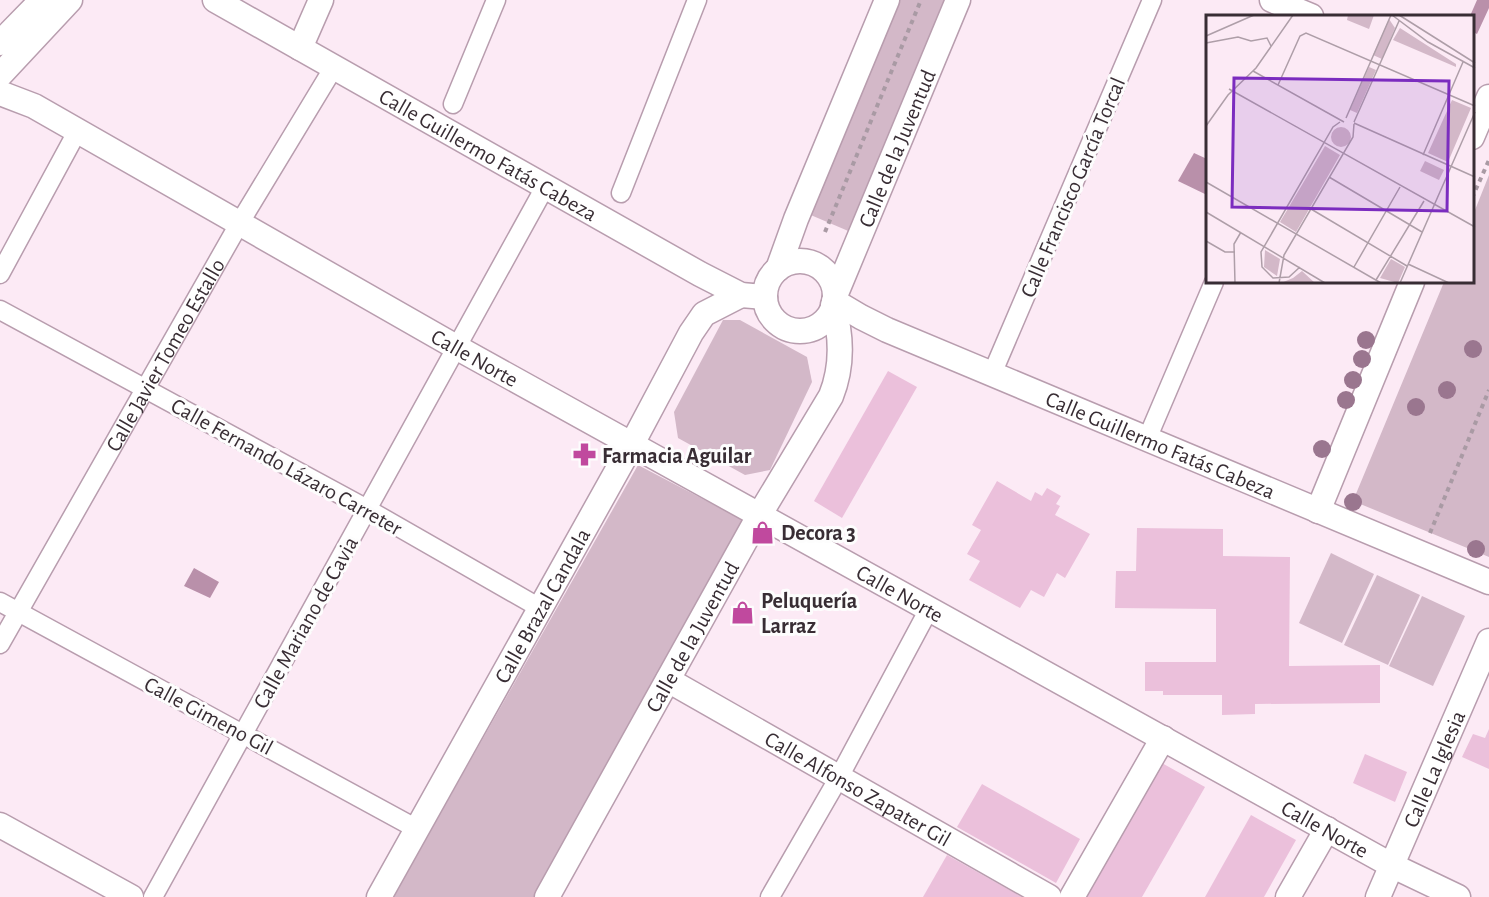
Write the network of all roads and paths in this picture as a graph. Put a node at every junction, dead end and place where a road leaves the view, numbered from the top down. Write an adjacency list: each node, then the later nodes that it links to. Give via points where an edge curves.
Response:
1 (42, 0): 14 (street)
2 (70, 0): 14 (street)
3 (214, 0): 13 (street, Calle Guillermo Fatás Cabeza)
4 (321, 0): 13 (street)
5 (496, 0): 19 (street)
6 (697, 0): 25 (street)
7 (887, 0): 27 (street)
8 (921, 0): 29 (path)
9 (957, 0): 30 (street, Calle de la Juventud)
10 (1152, 0): 42 (street, Calle Francisco García Torcal)
11 (1272, 0): 12 (street)
12 (1309, 15)
13 (300, 48): 15 (street, Calle Guillermo Fatás Cabeza)
14 (4, 60): 20 (street, Calle Norte)
15 (334, 67): 24 (street, Calle Guillermo Fatás Cabeza); 28 (street, Calle Javier Tomeo Estallo)
16 (1474, 87): 18 (street)
17 (0, 93): 20 (street, Calle Norte)
18 (1489, 95): 22 (street)
19 (453, 104)
20 (34, 106): 21 (street, Calle Norte)
21 (78, 130): 28 (street, Calle Norte); 32 (street)
22 (1474, 134)
23 (1489, 160): 26 (path)
24 (545, 187): 33 (street, Calle Guillermo Fatás Cabeza); 41 (street, Calle Mariano de Cavia)
25 (621, 193)
26 (1474, 196)
27 (796, 219): 29 (path); 31 (street)
28 (239, 224): 41 (street, Calle Norte); 43 (street, Calle Javier Tomeo Estallo)
29 (825, 232): 30 (path)
30 (855, 244): 38 (street, Calle de la Juventud)
31 (778, 269): 37 (street, via 768,281); 38 (street, via 796,261 815,264 829,277)
32 (0, 274)
33 (700, 274): 36 (street, Calle Guillermo Fatás Cabeza); 40 (street)
34 (1213, 284): 45 (street)
35 (1411, 284): 48 (street)
36 (741, 295): 37 (street, Calle Guillermo Fatás Cabeza); 40 (street, Calle Brazal Candala)
37 (765, 297): 38 (street, via 775,321 791,330 817,326)
38 (834, 301): 42 (street, Calle Guillermo Fatás Cabeza, via 887,330); 49 (street, Calle de la Juventud, via 840,336 837,381)
39 (0, 310): 43 (street, Calle Fernando Lázaro Carreter)
40 (704, 314): 46 (street, Calle Brazal Candala)
41 (456, 347): 46 (street, Calle Norte); 47 (street, Calle Mariano de Cavia)
42 (992, 374): 45 (street, Calle Guillermo Fatás Cabeza)
43 (145, 389): 47 (street, Calle Fernando Lázaro Carreter); 55 (street, Calle Javier Tomeo Estallo)
44 (1489, 390): 50 (path)
45 (1147, 439): 48 (street, Calle Guillermo Fatás Cabeza)
46 (632, 444): 49 (street, Calle Norte); 53 (street, Calle Brazal Candala)
47 (367, 509): 53 (street, Calle Fernando Lázaro Carreter); 59 (street, Calle Mariano de Cavia)
48 (1318, 511): 51 (street, Calle Guillermo Fatás Cabeza)
49 (760, 514): 54 (street, Calle Norte); 58 (street, Calle de la Juventud)
50 (1428, 538)
51 (1489, 582)
52 (0, 602): 55 (street, Calle Gimeno Gil)
53 (540, 608): 63 (street, Calle Brazal Candala)
54 (929, 609): 60 (street, Calle Norte); 61 (street)
55 (18, 613): 57 (street, Calle Javier Tomeo Estallo); 59 (street, Calle Gimeno Gil)
56 (1489, 641): 65 (street, Calle La Iglesia)
57 (0, 644)
58 (668, 680): 61 (street, Calle Alfonso Zapater Gil); 69 (street, Calle de la Juventud)
59 (243, 734): 63 (street, Calle Gimeno Gil); 67 (street, Calle Mariano de Cavia)
60 (1162, 738): 64 (street, Calle Norte); 72 (street)
61 (838, 779): 70 (street); 71 (street, Calle Alfonso Zapater Gil)
62 (0, 825): 66 (street)
63 (417, 829): 68 (street, Calle Brazal Candala)
64 (1327, 829): 65 (street, Calle Norte); 73 (street)
65 (1391, 865): 74 (street, Calle La Iglesia); 75 (street, Calle Norte)
66 (131, 897)
67 (153, 897)
68 (379, 897)
69 (547, 897)
70 (770, 897)
71 (1049, 897)
72 (1072, 897)
73 (1288, 897)
74 (1378, 897)
75 (1458, 897)

